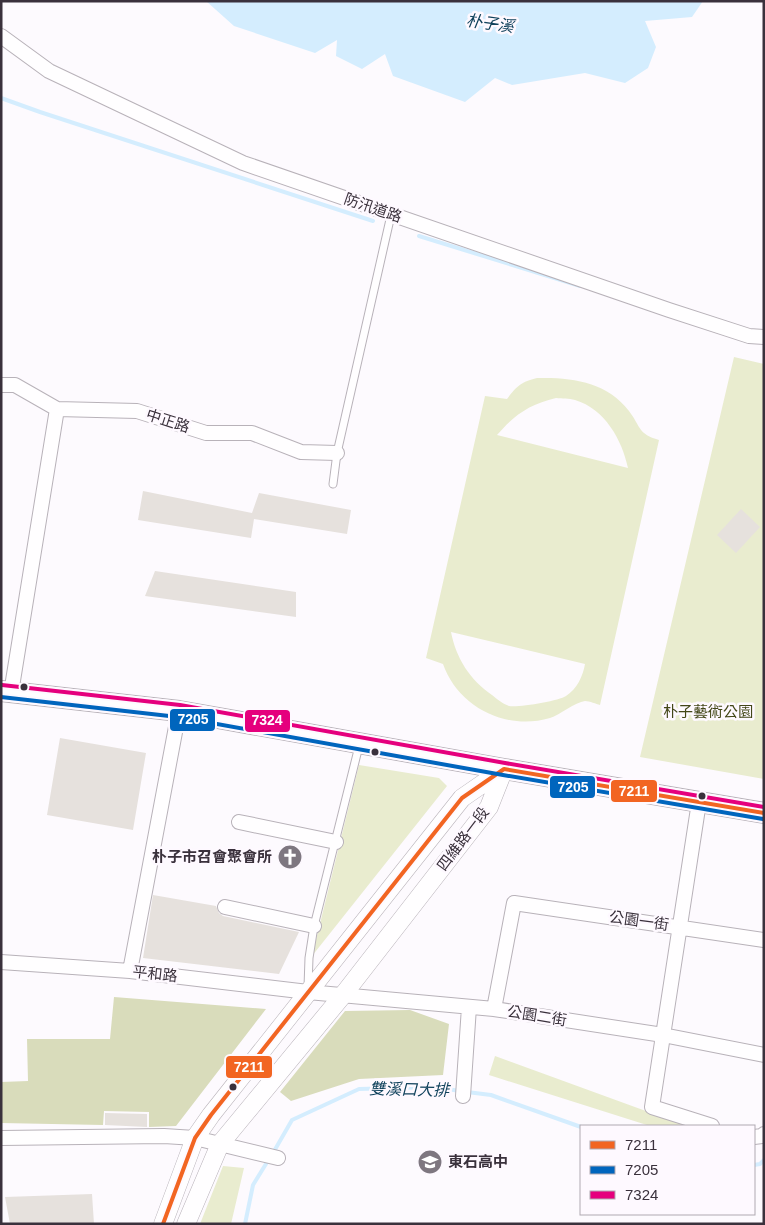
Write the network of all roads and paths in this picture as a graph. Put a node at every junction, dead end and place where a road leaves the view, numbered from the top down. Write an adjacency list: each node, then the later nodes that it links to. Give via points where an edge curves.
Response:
1 (1, 36): 2 (street, 防汛道路, via 50,71 243,163)
2 (391, 215): 3 (street, 防汛道路, via 669,310 749,336); 6 (lane)
3 (764, 337)
4 (1, 385): 5 (street, 中正路, via 15,385)
5 (57, 409): 6 (street, 中正路, via 137,411 206,433 252,433 300,452); 8 (street)
6 (337, 452): 7 (lane)
7 (333, 484)
8 (6, 692): 9 (main road)
9 (178, 712): 10 (main road); 21 (street)
10 (359, 743): 11 (main road); 15 (lane)
11 (504, 769): 12 (main road); 22 (street, 四維路一段, via 462,798); 23 (street, 四維路一段, via 489,807)
12 (698, 802): 13 (main road); 18 (street)
13 (764, 813)
14 (239, 822): 15 (street)
15 (336, 842): 17 (lane)
16 (225, 907): 17 (street)
17 (314, 926): 22 (lane)
18 (680, 927): 19 (street, 公園一街); 25 (street, 公園一街, via 514,903); 26 (street)
19 (764, 940)
20 (1, 962): 21 (street, 平和路)
21 (130, 971): 22 (street, 平和路)
22 (308, 992): 23 (street, 公園二街); 31 (street, 四維路一段)
23 (343, 995): 24 (street, 公園二街); 32 (street, 四維路一段)
24 (470, 1007): 25 (street, 公園二街); 28 (street)
25 (494, 1009): 26 (street, 公園二街)
26 (663, 1035): 27 (street, 公園二街); 29 (street, via 652,1107)
27 (764, 1055)
28 (463, 1096)
29 (709, 1125)
30 (1, 1138): 31 (street)
31 (195, 1138): 32 (street); 34 (street, 四維路一段)
32 (220, 1144): 33 (street); 35 (street, 四維路一段)
33 (278, 1158)
34 (163, 1224)
35 (186, 1224)

